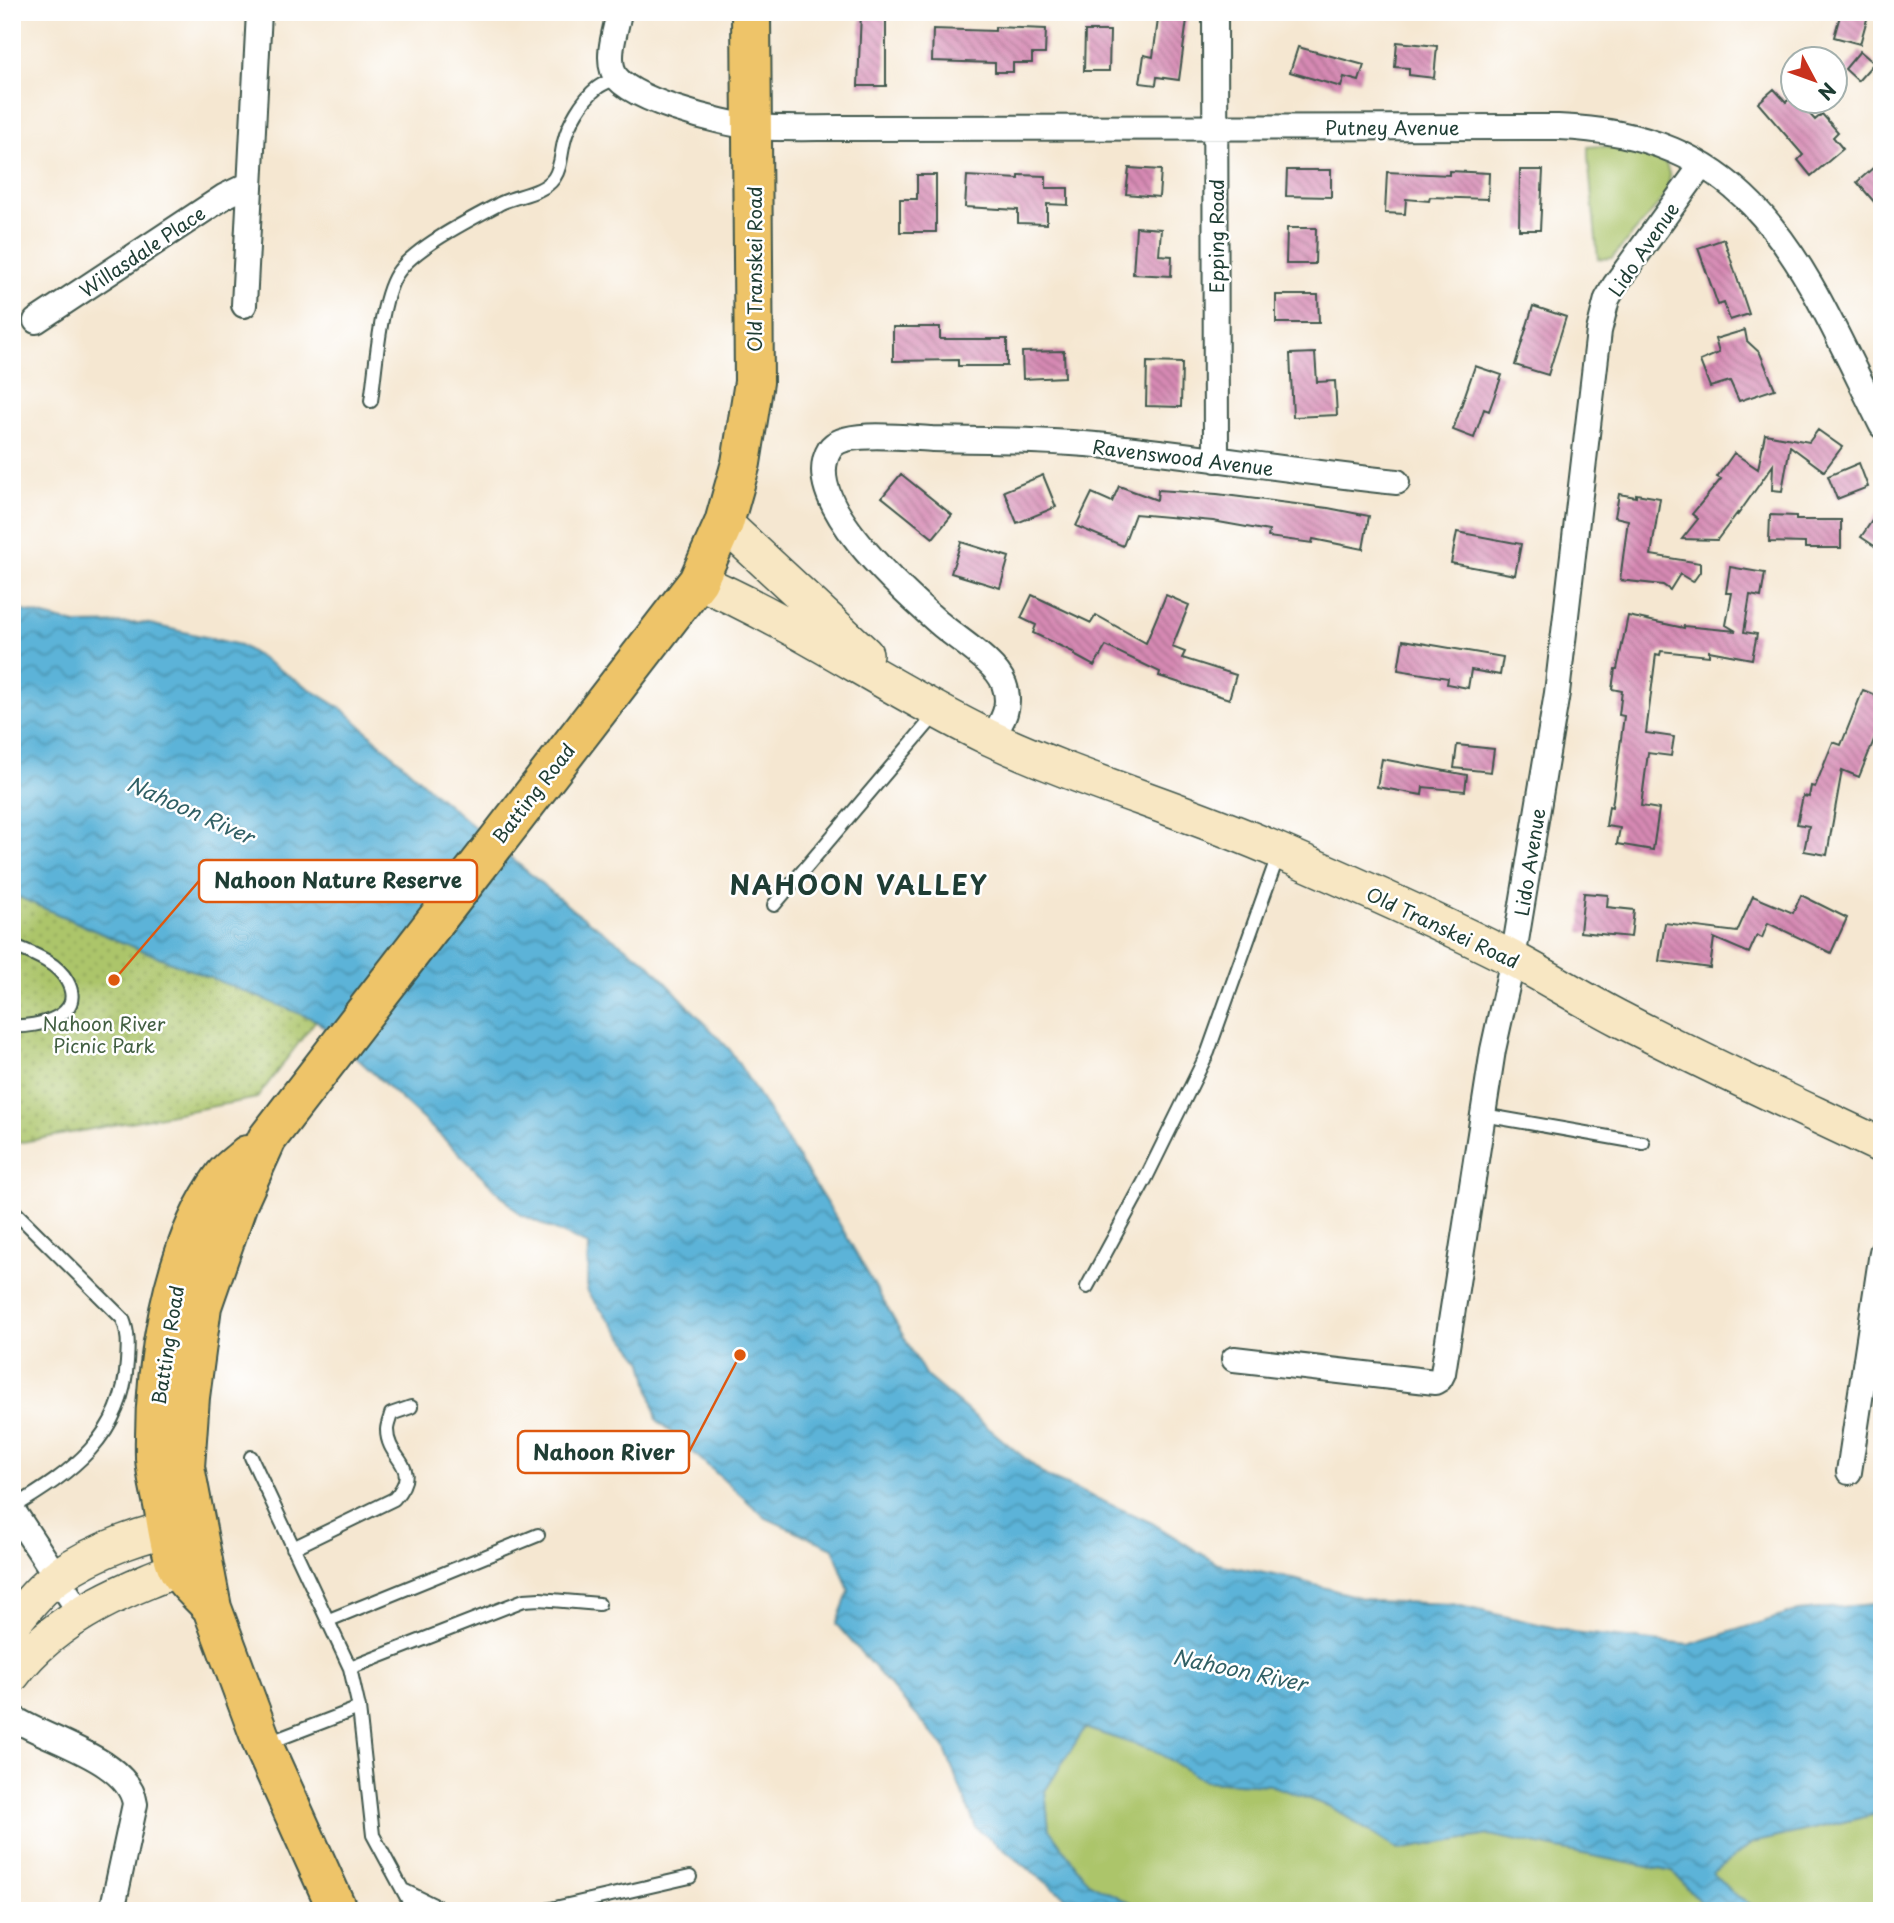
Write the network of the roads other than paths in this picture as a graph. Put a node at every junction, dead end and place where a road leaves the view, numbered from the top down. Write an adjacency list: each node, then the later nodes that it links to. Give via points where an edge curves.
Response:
1 (259, 12): 9 (street)
2 (619, 12): 5 (street, via 611,60)
3 (751, 12): 6 (main road, Old Transkei Road)
4 (1215, 12): 7 (street, Epping Road)
5 (616, 78): 6 (street, Putney Avenue, via 626,88 657,101 713,120); 12 (lane, via 597,88 575,115 553,179 544,187 504,202 439,239 398,271 384,310)
6 (753, 127): 7 (street, Putney Avenue); 16 (main road, Old Transkei Road, via 754,382 741,463)
7 (1216, 127): 8 (street, Putney Avenue, via 1578,127 1668,146); 14 (street, Epping Road)
8 (1702, 165): 13 (street, Putney Avenue, via 1751,202 1788,247 1816,291); 24 (street, Lido Avenue, via 1615,285 1601,322 1557,693)
9 (250, 184): 10 (street); 11 (street, Willasdale Place)
10 (244, 305)
11 (36, 321)
12 (371, 401)
13 (1882, 426)
14 (1216, 460): 15 (street, Ravenswood Avenue); 20 (street, Ravenswood Avenue, via 1020,439 868,437 831,446 824,474 831,499 867,554 1000,676 1007,705)
15 (1397, 482)
16 (723, 523): 17 (main road, Old Transkei Road); 18 (main road, Old Transkei Road)
17 (698, 581): 18 (main road, Old Transkei Road, via 782,621); 37 (main road, Batting Road, via 267,1139 237,1203 202,1306)
18 (904, 692): 19 (main road, Old Transkei Road)
19 (938, 711): 20 (main road, Old Transkei Road); 22 (lane)
20 (991, 738): 21 (main road, Old Transkei Road)
21 (1279, 851): 24 (main road, Old Transkei Road); 31 (lane, via 1208,1052)
22 (774, 905)
23 (12, 945): 25 (lane, via 58,970 71,994 65,1011 55,1020)
24 (1513, 959): 26 (street, Lido Avenue); 28 (main road, Old Transkei Road, via 1667,1043)
25 (12, 1026)
26 (1483, 1115): 27 (lane); 32 (street, Lido Avenue, via 1440,1379)
27 (1643, 1143)
28 (1882, 1146)
29 (12, 1209): 36 (lane, via 123,1319 128,1346 127,1379 108,1427 71,1469)
30 (1882, 1252): 35 (street)
31 (1087, 1287)
32 (1234, 1359)
33 (411, 1407): 39 (lane, via 391,1414 387,1429 391,1448 404,1462 407,1476 403,1489 394,1499)
34 (251, 1457): 39 (lane)
35 (1849, 1472)
36 (12, 1508): 41 (street)
37 (181, 1525): 40 (main road, Batting Road); 41 (main road, via 110,1548)
38 (538, 1535): 44 (lane)
39 (293, 1548): 44 (lane)
40 (191, 1564): 43 (main road); 50 (main road, Batting Road)
41 (57, 1576): 43 (street); 45 (main road)
42 (599, 1604): 46 (lane, via 524,1600)
43 (81, 1614): 47 (main road, via 36,1648)
44 (329, 1620): 46 (lane)
45 (12, 1623)
46 (351, 1668): 48 (lane)
47 (12, 1675)
48 (359, 1708): 50 (lane); 52 (lane, via 373,1835)
49 (12, 1717): 53 (street, via 102,1763 133,1794 135,1804)
50 (263, 1745): 54 (main road, Batting Road)
51 (690, 1877): 57 (lane)
52 (403, 1890): 55 (lane); 56 (lane)
53 (112, 1911)
54 (338, 1911)
55 (414, 1911)
56 (446, 1911)
57 (542, 1911)

